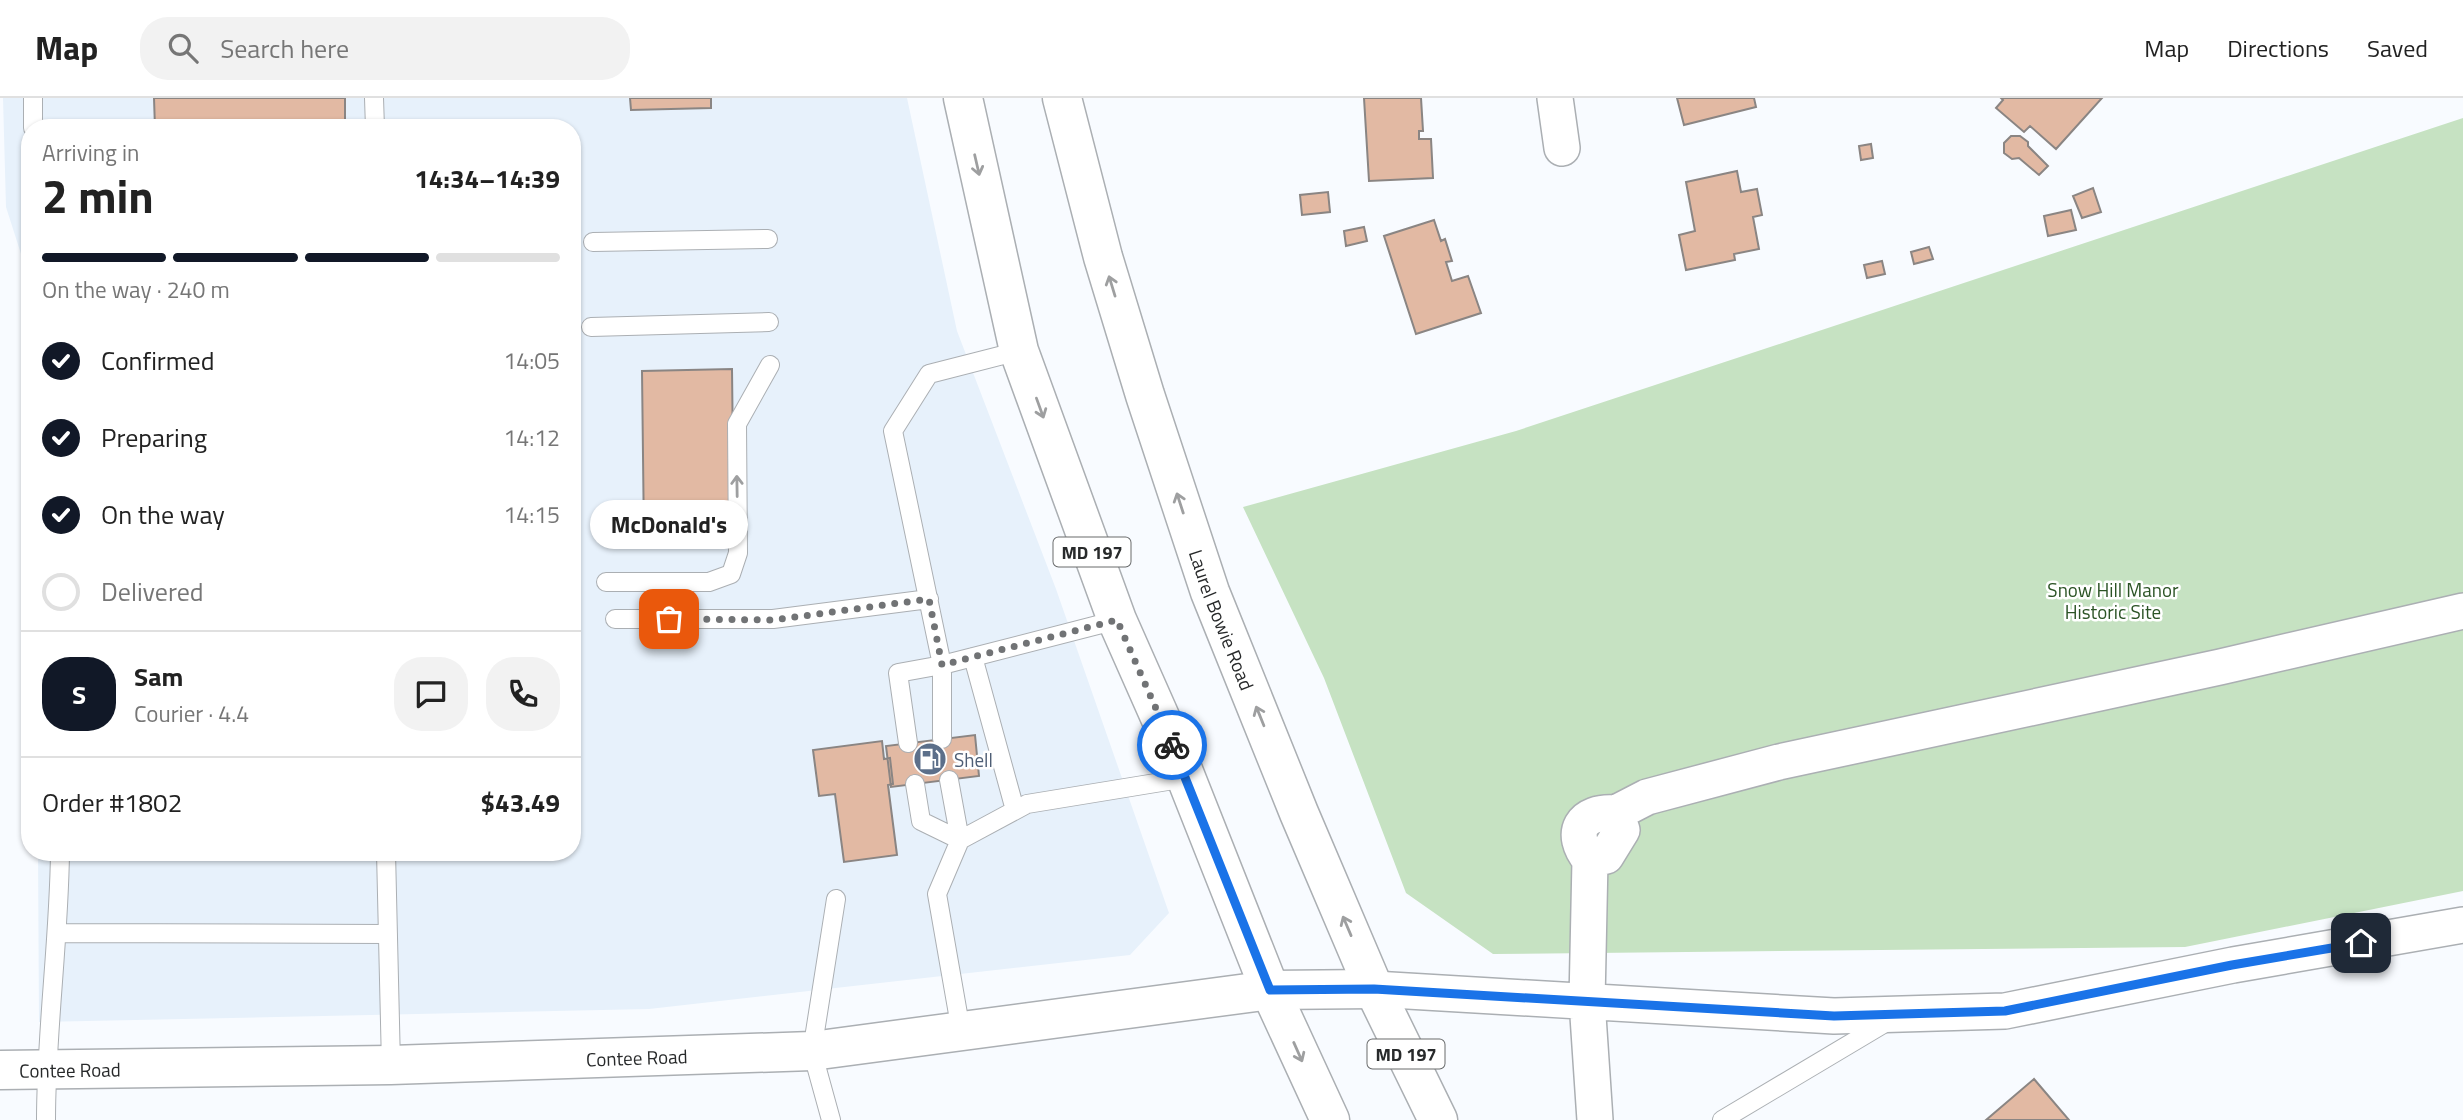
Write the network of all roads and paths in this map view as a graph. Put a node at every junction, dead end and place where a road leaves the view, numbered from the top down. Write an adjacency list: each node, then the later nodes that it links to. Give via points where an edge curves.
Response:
1 (33, 98): 6 (lane)
2 (374, 98): 7 (lane)
3 (963, 98): 13 (main road, MD 197, one-way to 13)
4 (1062, 98): 35 (main road, Laurel Bowie Road / MD 197, one-way to 4, via 1210,592 1107,270)
5 (1555, 98): 8 (street)
6 (33, 119)
7 (375, 119)
8 (1562, 148)
9 (768, 240): 10 (lane)
10 (593, 242)
11 (769, 322): 12 (lane)
12 (592, 327)
13 (1019, 351): 16 (lane, via 929,374 894,431); 19 (main road, MD 197, one-way to 19)
14 (770, 365): 15 (lane, one-way to 14, via 709,582 731,574 738,553 737,424)
15 (606, 582)
16 (929, 599): 18 (lane, via 773,620); 21 (lane)
17 (2463, 611): 37 (street, via 1779,762 1647,797 1616,813 1622,831 1606,856 1590,860)
18 (615, 619)
19 (1117, 620): 20 (lane); 24 (main road, MD 197)
20 (973, 657): 21 (lane); 27 (lane)
21 (942, 665): 22 (lane); 23 (lane, via 898,673)
22 (942, 739)
23 (908, 743)
24 (1186, 778): 27 (lane, via 1027,804); 36 (main road, MD 197)
25 (949, 780): 28 (lane)
26 (915, 784): 28 (lane, via 921,821)
27 (1015, 810): 28 (lane)
28 (960, 840): 39 (lane, via 937,894)
29 (60, 861): 33 (lane)
30 (386, 861): 34 (lane)
31 (836, 899): 40 (lane)
32 (2463, 925): 38 (street, via 2005,1011)
33 (58, 933): 34 (lane); 43 (lane)
34 (388, 934): 41 (lane)
35 (1374, 989): 36 (main road, Contee Road); 37 (street); 47 (main road, Laurel Bowie Road / MD 197)
36 (1270, 990): 39 (main road, Contee Road); 46 (main road, MD 197, one-way to 46)
37 (1587, 1001): 38 (street, via 1834,1016); 48 (street)
38 (1900, 1014): 49 (lane)
39 (961, 1031): 40 (main road, Contee Road)
40 (812, 1051): 41 (main road, Contee Road); 45 (lane)
41 (391, 1065): 43 (main road, Contee Road)
42 (0, 1070): 43 (main road, Contee Road)
43 (46, 1071): 44 (lane)
44 (46, 1120)
45 (831, 1120)
46 (1330, 1120)
47 (1438, 1120)
48 (1595, 1120)
49 (1722, 1120)

